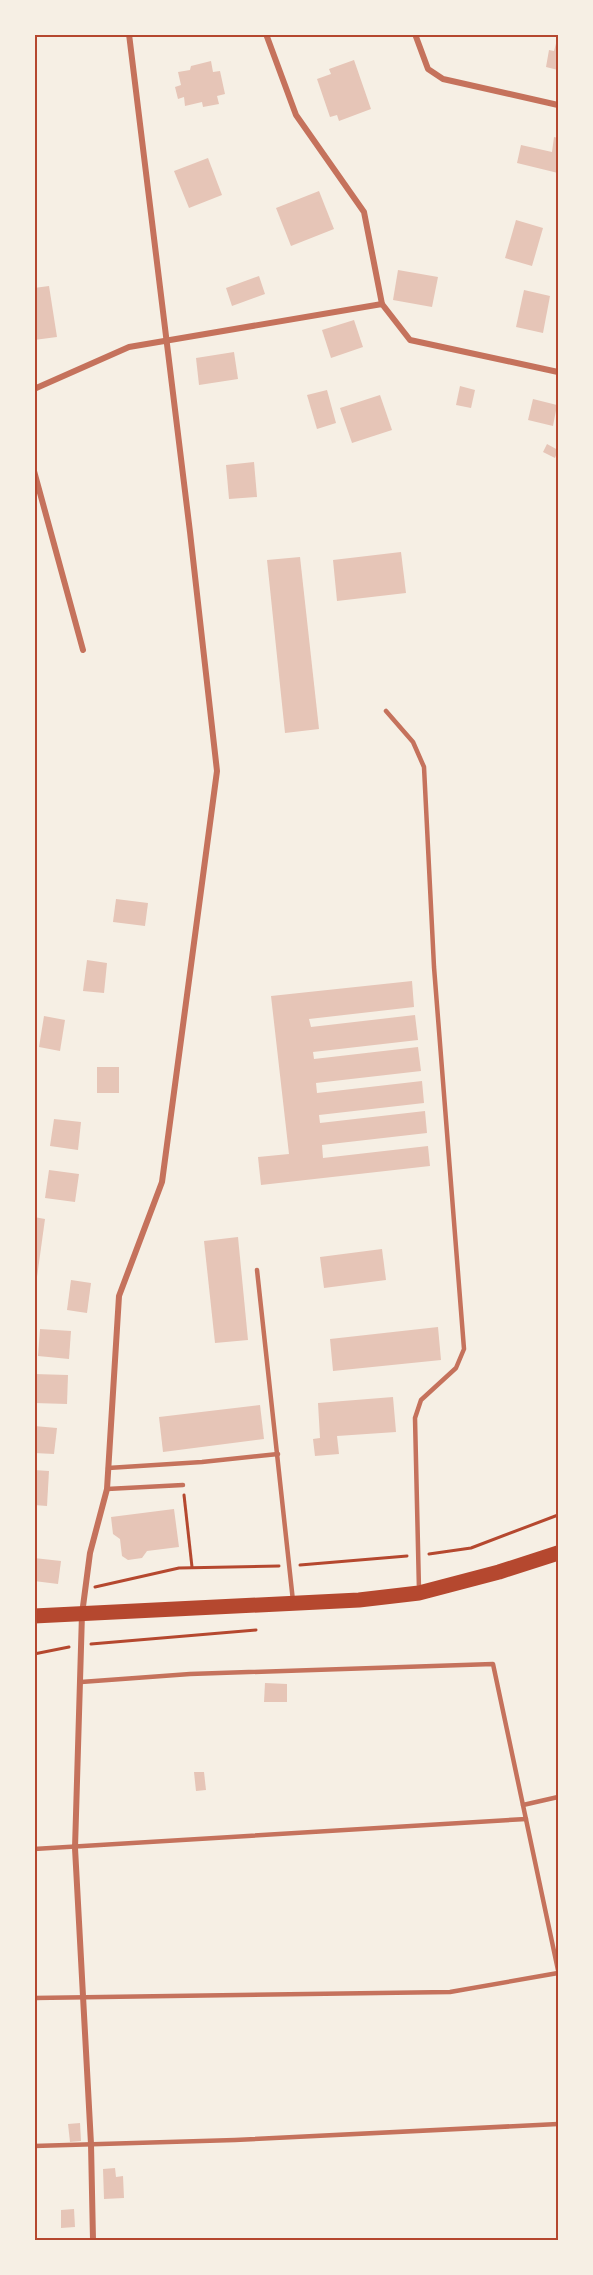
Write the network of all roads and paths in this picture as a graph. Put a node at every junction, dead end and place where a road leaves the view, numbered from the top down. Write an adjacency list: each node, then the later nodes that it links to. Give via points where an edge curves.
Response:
1 (129, 34): 6 (street)
2 (267, 34): 5 (street, via 296,115 364,212)
3 (415, 34): 4 (street, via 428,69 442,80)
4 (558, 105)
5 (382, 304): 6 (street); 7 (street, via 411,340)
6 (166, 340): 8 (street, via 129,347); 14 (street, via 217,771 162,1182 119,1296)
7 (558, 372)
8 (34, 389)
9 (34, 471): 10 (street)
10 (82, 650)
11 (386, 711): 19 (lane, via 413,742 424,767 434,967 464,1349 456,1368 421,1400 415,1418)
12 (257, 1270): 13 (lane)
13 (278, 1454): 14 (lane); 20 (lane)
14 (108, 1468): 16 (street)
15 (183, 1485): 16 (lane); 21 (path)
16 (107, 1489): 22 (street)
17 (558, 1515): 19 (path, via 471,1548)
18 (558, 1553): 23 (main road)
19 (417, 1555): 20 (path); 23 (lane)
20 (290, 1566): 21 (path); 24 (lane)
21 (192, 1567): 22 (path)
22 (85, 1589): 25 (street)
23 (419, 1593): 24 (main road)
24 (294, 1604): 25 (main road)
25 (82, 1614): 26 (main road); 28 (street)
26 (34, 1616)
27 (256, 1630): 28 (path)
28 (82, 1645): 29 (path); 30 (street)
29 (34, 1654)
30 (81, 1682): 32 (lane, via 190,1674 493,1664); 34 (street)
31 (558, 1797): 32 (lane)
32 (523, 1805): 33 (lane)
33 (526, 1819): 34 (lane); 36 (lane)
34 (75, 1848): 35 (lane); 37 (street)
35 (34, 1849)
36 (558, 1972): 37 (lane, via 450,1992)
37 (82, 1997): 38 (lane); 40 (street)
38 (34, 1998)
39 (558, 2124): 40 (lane)
40 (91, 2144): 41 (lane); 42 (street)
41 (34, 2146)
42 (93, 2241)

